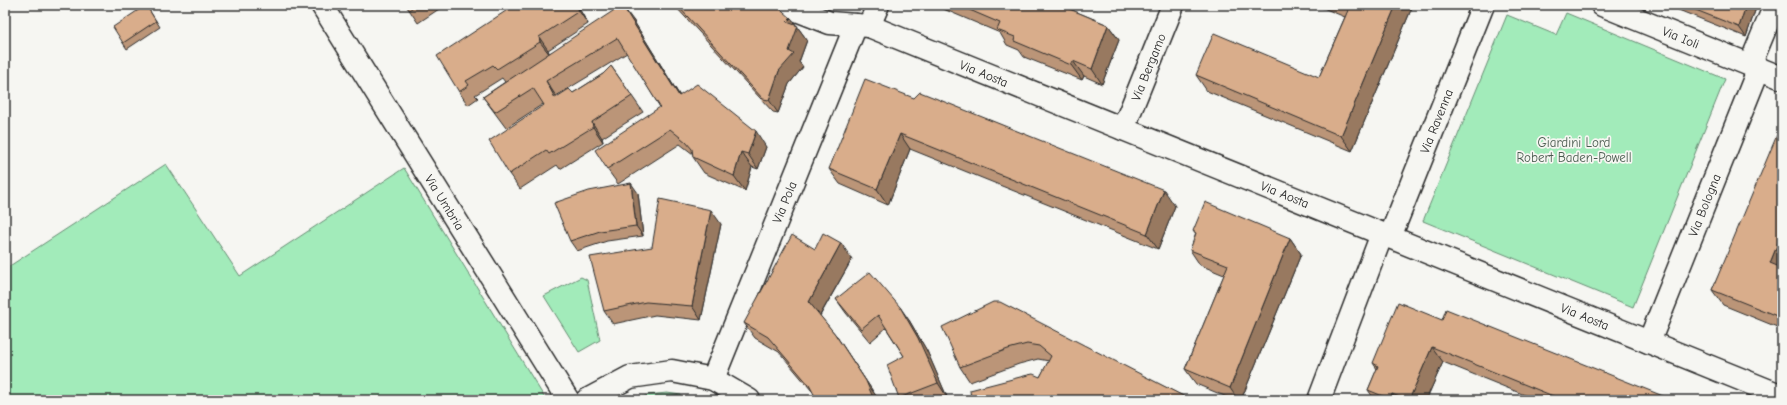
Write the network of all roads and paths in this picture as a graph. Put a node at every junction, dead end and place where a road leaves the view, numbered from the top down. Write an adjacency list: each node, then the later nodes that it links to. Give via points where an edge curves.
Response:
1 (322, 5): 16 (street, Via Umbria)
2 (784, 5): 8 (street, Via Aosta, via 830,23)
3 (878, 5): 8 (street, Via Pola)
4 (1173, 5): 11 (street, Via Bergamo)
5 (1483, 5): 12 (street, Via Ravenna)
6 (1602, 5): 9 (street, Via Ioli)
7 (1775, 5): 9 (street, Via Bologna)
8 (863, 25): 11 (street, Via Aosta); 14 (street, Via Pola)
9 (1754, 67): 10 (street, Via Ioli); 13 (street, Via Bologna)
10 (1782, 78)
11 (1123, 129): 12 (street, Via Aosta)
12 (1386, 235): 13 (street, Via Aosta); 19 (street, Via Ravenna)
13 (1649, 342): 15 (street, Via Aosta)
14 (713, 379): 17 (street, via 672,371 630,377); 18 (street)
15 (1782, 396)
16 (568, 400)
17 (586, 400)
18 (749, 400)
19 (1319, 400)

